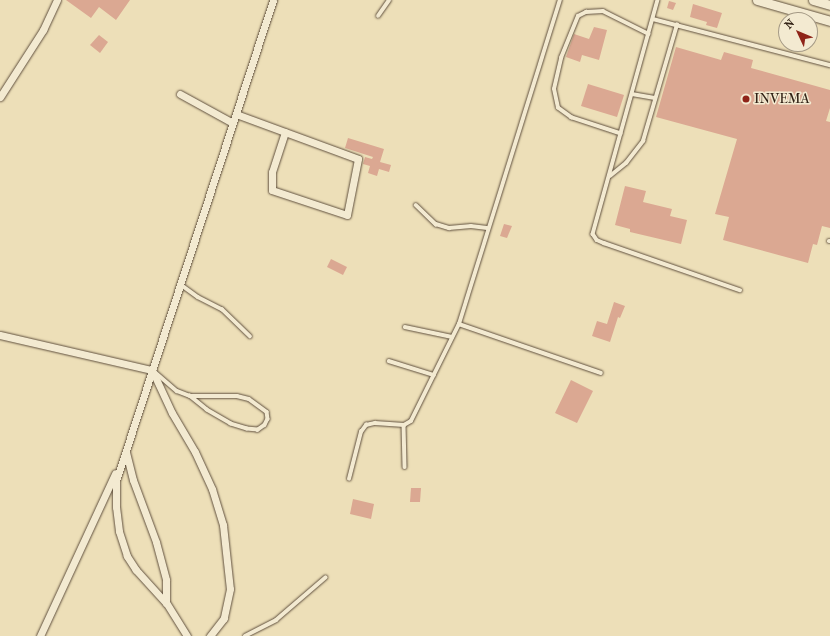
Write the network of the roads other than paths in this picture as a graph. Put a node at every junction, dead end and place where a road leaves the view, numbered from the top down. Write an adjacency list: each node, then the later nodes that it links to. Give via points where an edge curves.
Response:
1 (57, 0): 17 (street, via 43,30)
2 (273, 0): 19 (street)
3 (389, 0): 9 (lane)
4 (560, 0): 25 (lane)
5 (658, 0): 10 (lane)
6 (757, 0): 11 (street)
7 (813, 0): 8 (street)
8 (830, 5)
9 (378, 16)
10 (652, 19): 12 (lane); 13 (lane)
11 (830, 21)
12 (677, 25): 14 (lane); 18 (lane)
13 (649, 34): 16 (lane); 22 (lane, via 603,11 586,12 578,16 561,58 554,88 558,108 572,118)
14 (830, 65)
15 (180, 94): 20 (street)
16 (632, 94): 18 (lane); 22 (lane)
17 (0, 97)
18 (655, 98): 23 (lane, via 643,141 626,164)
19 (236, 114): 20 (street); 21 (street)
20 (233, 123): 26 (street)
21 (285, 132): 21 (street, via 358,159 347,215 272,190 272,172)
22 (621, 134): 23 (lane)
23 (609, 177): 27 (lane, via 594,234 597,240)
24 (416, 205): 25 (lane, via 436,224 449,228)
25 (487, 228): 28 (lane)
26 (180, 284): 31 (lane, via 222,309); 34 (street)
27 (740, 290)
28 (459, 324): 32 (lane); 35 (lane)
29 (405, 327): 32 (lane)
30 (0, 335): 34 (street)
31 (250, 336)
32 (452, 337): 36 (lane)
33 (389, 361): 36 (lane)
34 (152, 370): 37 (lane, via 177,390); 39 (street); 46 (street, via 212,489 223,525 230,589 224,618)
35 (601, 373)
36 (434, 375): 38 (lane, via 411,421)
37 (190, 396): 37 (lane, via 237,396 249,399 268,412 268,419 258,430 246,429 231,424 207,410)
38 (404, 425): 40 (lane); 41 (lane, via 366,425 361,432)
39 (126, 452): 43 (street, via 133,480 156,542 166,580); 43 (street, via 116,481 119,532 127,556 136,570); 44 (street)
40 (405, 467)
41 (349, 479)
42 (325, 578): 47 (lane, via 276,620)
43 (166, 603): 45 (street)
44 (40, 636)
45 (187, 636)
46 (210, 636)
47 (245, 636)

